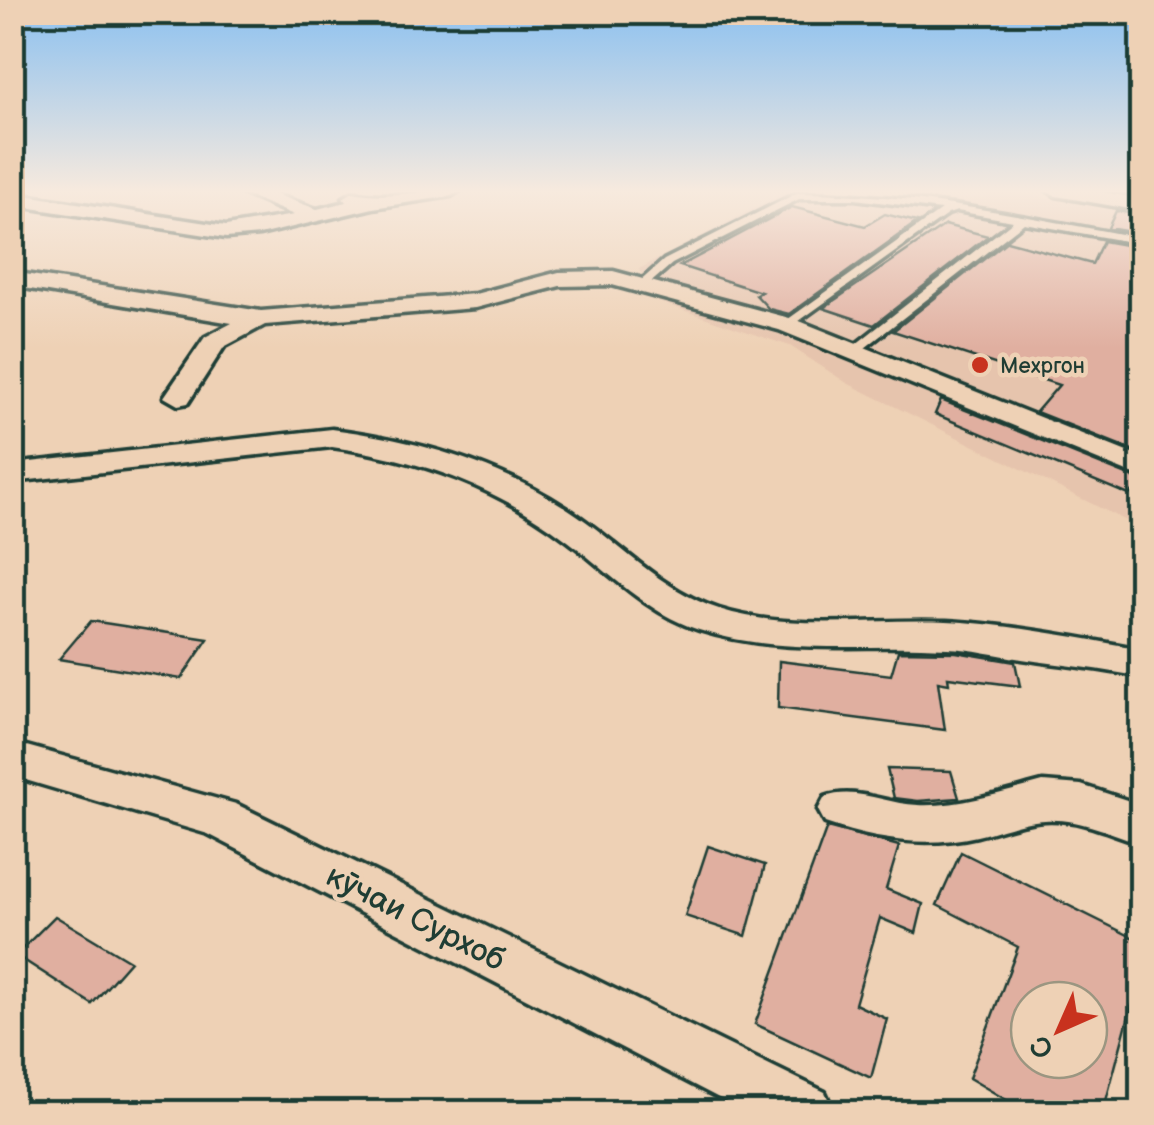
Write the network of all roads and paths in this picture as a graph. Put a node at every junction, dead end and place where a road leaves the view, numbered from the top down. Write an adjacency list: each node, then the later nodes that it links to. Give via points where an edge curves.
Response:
1 (706, 242): 5 (lane)
2 (902, 242): 7 (lane)
3 (993, 242): 8 (lane)
4 (12, 279): 6 (street)
5 (643, 284): 6 (street, via 588,276 475,300); 7 (street)
6 (261, 318): 9 (street, via 214,342)
7 (788, 325): 8 (street)
8 (856, 351): 10 (street)
9 (178, 397)
10 (1142, 469)
11 (12, 472): 12 (street, via 332,438 376,442 488,476 580,533 655,594 707,619 798,633 944,634)
12 (1142, 663)
13 (12, 759): 16 (street, кӯчаи Сурхоб, via 220,818)
14 (841, 810): 15 (street, via 919,825 1043,801 1080,804)
15 (1142, 825)
16 (806, 1112)

